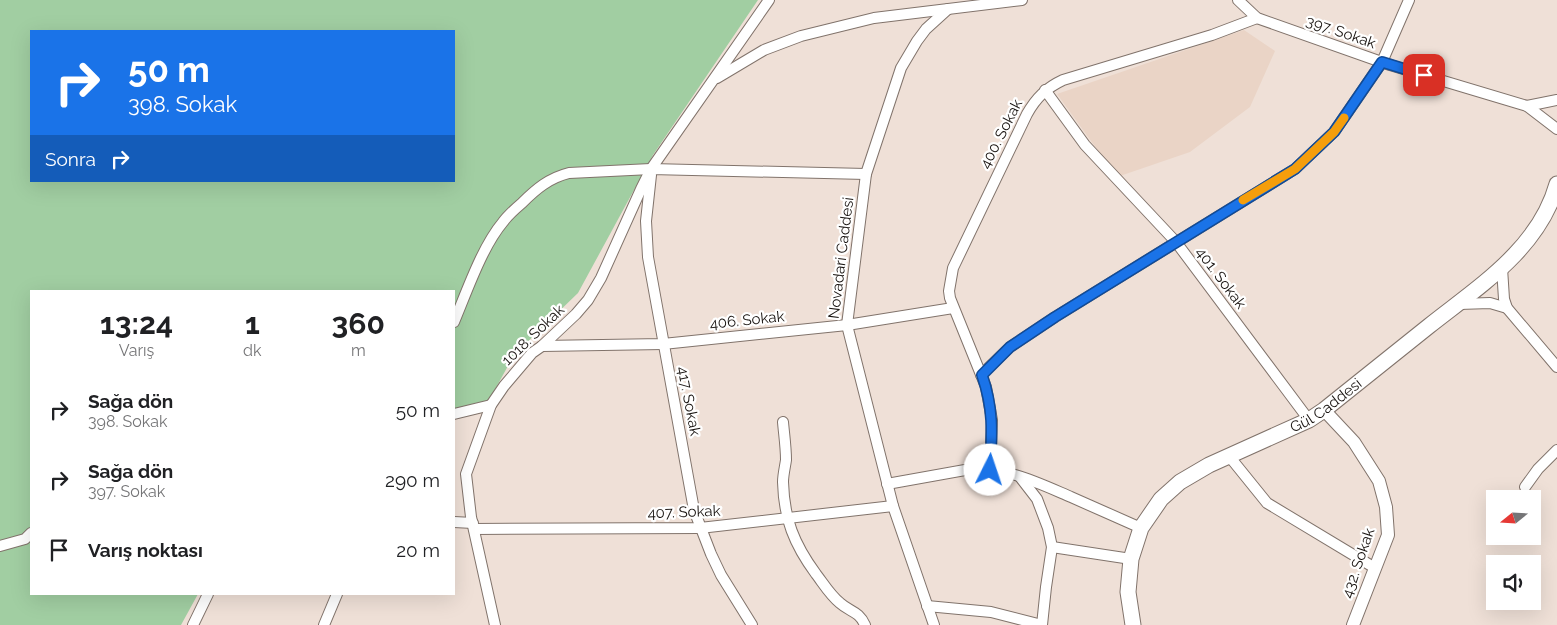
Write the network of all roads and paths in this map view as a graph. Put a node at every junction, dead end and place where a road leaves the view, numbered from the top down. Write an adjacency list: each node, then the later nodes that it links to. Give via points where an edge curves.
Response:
1 (769, 0): 8 (street, 1018. Sokak)
2 (1022, 0): 5 (street)
3 (1238, 0): 6 (street, 397. Sokak)
4 (1409, 0): 7 (street)
5 (948, 9): 8 (street, via 874,18 801,36 764,50); 14 (street, Novadari Caddesi, via 917,40 901,68)
6 (1257, 18): 7 (street, 397. Sokak); 9 (street, 400. Sokak, via 1063,80)
7 (1382, 62): 11 (street, 397. Sokak); 16 (street, via 1334,132 1295,169)
8 (712, 82): 13 (street, 1018. Sokak)
9 (1045, 90): 16 (street, 401. Sokak, via 1085,145); 19 (street, 400. Sokak, via 1026,114 953,268 948,291)
10 (1557, 100): 11 (street, 397. Sokak)
11 (1527, 106): 12 (street, 397. Sokak)
12 (1557, 129)
13 (651, 169): 14 (street); 21 (street, via 569,173 547,181 503,222 489,243); 23 (street, 417. Sokak, via 646,220 648,257); 24 (street, 1018. Sokak, via 588,300)
14 (866, 174): 22 (street, Novadari Caddesi)
15 (1557, 184): 17 (main road, Gül Caddesi, via 1537,228)
16 (1176, 242): 26 (street, via 1010,347); 30 (street, 401. Sokak)
17 (1502, 268): 18 (main road, Gül Caddesi); 20 (street)
18 (1456, 304): 20 (street, via 1490,303); 28 (main road, Gül Caddesi)
19 (953, 308): 22 (street, 406. Sokak); 26 (street, 400. Sokak)
20 (1507, 308): 25 (street)
21 (455, 320)
22 (847, 325): 23 (street, 406. Sokak); 36 (street, Novadari Caddesi)
23 (663, 344): 24 (street, 406. Sokak); 42 (street, 417. Sokak)
24 (542, 346): 27 (street, 1018. Sokak, via 504,386)
25 (1557, 367)
26 (982, 375): 34 (street, 400. Sokak, via 992,420)
27 (492, 405): 29 (street); 41 (street, 1018. Sokak, via 466,474)
28 (1324, 410): 30 (main road, Gül Caddesi); 48 (street, 432. Sokak, via 1354,442 1379,481 1388,535)
29 (455, 414)
30 (1310, 420): 33 (main road, Gül Caddesi)
31 (782, 422): 39 (street, via 786,445 784,487)
32 (1557, 450): 37 (street)
33 (1229, 456): 43 (main road, Gül Caddesi, via 1180,482 1161,499); 48 (street, via 1267,503)
34 (990, 470): 35 (street); 36 (street, via 958,471)
35 (1018, 475): 43 (street); 46 (street, via 1037,499)
36 (888, 484): 38 (street, Novadari Caddesi)
37 (1525, 487)
38 (893, 506): 39 (street, 407. Sokak); 51 (street, Novadari Caddesi)
39 (788, 519): 42 (street, 407. Sokak); 56 (street, via 798,548 813,569 840,604 859,614)
40 (455, 522): 41 (street, 407. Sokak)
41 (473, 526): 42 (street, 407. Sokak); 54 (street, 1018. Sokak)
42 (700, 528): 55 (street, 417. Sokak, via 721,575)
43 (1141, 528): 47 (main road, Gül Caddesi)
44 (30, 534): 45 (street)
45 (0, 546)
46 (1052, 547): 47 (street); 58 (street)
47 (1131, 559): 59 (main road, Gül Caddesi, via 1128,592)
48 (1375, 568): 60 (street, 432. Sokak)
49 (208, 595): 52 (street)
50 (337, 595): 53 (street)
51 (927, 606): 57 (street, Novadari Caddesi); 58 (street, via 992,612)
52 (193, 625)
53 (324, 625)
54 (495, 625)
55 (752, 625)
56 (865, 625)
57 (934, 625)
58 (1042, 625)
59 (1133, 625)
60 (1353, 625)

